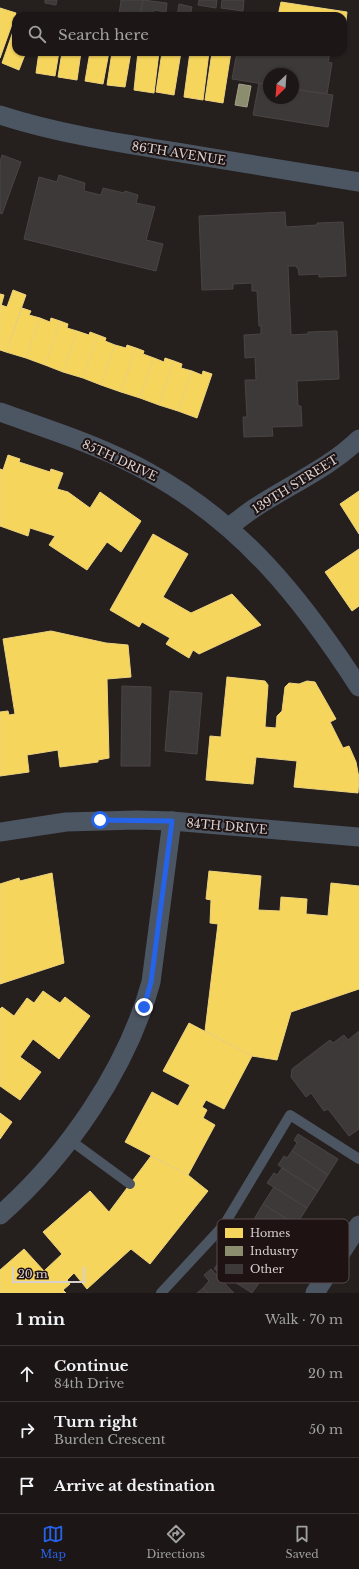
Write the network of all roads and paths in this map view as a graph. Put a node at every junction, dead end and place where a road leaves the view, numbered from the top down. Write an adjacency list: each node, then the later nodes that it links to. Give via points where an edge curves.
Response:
1 (0, 114): 2 (street, 86TH AVENUE, via 36,126 108,141)
2 (359, 182)
3 (0, 412): 5 (street, 85TH DRIVE, via 89,444 147,471 172,485)
4 (359, 439): 5 (street, 139TH STREET, via 329,463 256,507)
5 (229, 527): 6 (street, 85TH DRIVE, via 261,557 307,612)
6 (359, 687)
7 (172, 821): 8 (street, 84TH DRIVE, via 66,822); 9 (street, 84TH DRIVE); 10 (street, via 151,982 144,1007 106,1086)
8 (0, 832)
9 (359, 837)
10 (70, 1140): 12 (lane); 13 (street, via 49,1167)
11 (359, 1159): 14 (lane, via 290,1114)
12 (130, 1184)
13 (0, 1216)
14 (228, 1219)
15 (359, 1225): 17 (street)
16 (217, 1233): 19 (lane)
17 (349, 1240)
18 (321, 1283): 20 (street)
19 (161, 1293)
20 (315, 1293)

